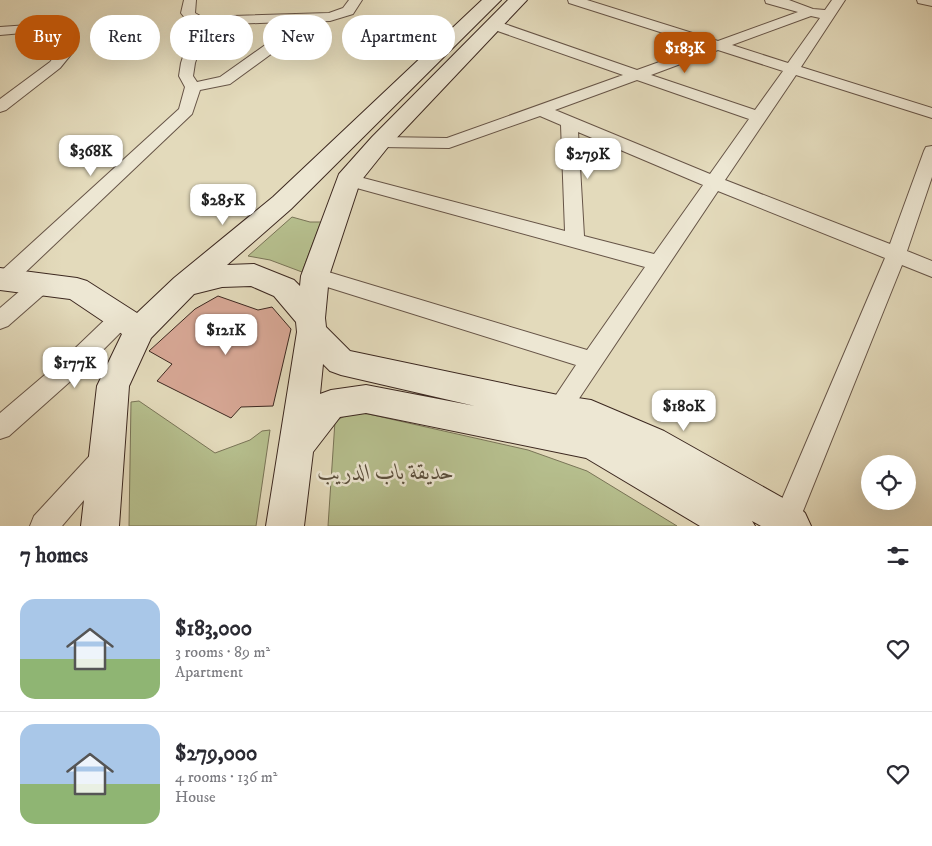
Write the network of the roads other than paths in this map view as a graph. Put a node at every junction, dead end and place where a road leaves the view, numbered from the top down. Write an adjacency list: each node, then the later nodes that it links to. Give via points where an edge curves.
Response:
1 (190, 0): 11 (street)
2 (356, 0): 13 (street, via 348,11)
3 (518, 0): 10 (main road)
4 (574, 0): 15 (street)
5 (772, 0): 9 (street)
6 (839, 0): 12 (street)
7 (923, 0): 8 (street)
8 (932, 2)
9 (810, 12): 12 (street); 15 (street)
10 (493, 13): 19 (street); 26 (main road); 37 (main road, via 282,203)
11 (190, 15)
12 (828, 15): 18 (street)
13 (332, 16)
14 (0, 31): 21 (street, via 23,28 60,31 65,34 52,46 66,52 55,65)
15 (721, 46): 18 (street); 19 (street)
16 (263, 53): 20 (street, via 225,81)
17 (189, 60): 20 (street, via 186,76)
18 (792, 69): 23 (street); 24 (street)
19 (638, 75): 22 (street); 24 (street)
20 (194, 86): 35 (street, via 186,111)
21 (0, 107)
22 (538, 109): 25 (street); 26 (street, via 449,143)
23 (932, 113)
24 (759, 117): 29 (street)
25 (569, 122): 29 (street); 30 (street)
26 (380, 142): 28 (main road)
27 (932, 151): 31 (street)
28 (348, 180): 30 (street); 34 (main road)
29 (715, 183): 31 (street); 32 (street)
30 (575, 240): 32 (street)
31 (896, 254): 33 (street); 46 (street)
32 (660, 263): 41 (street)
33 (932, 268)
34 (315, 276): 40 (main road); 41 (street)
35 (3, 279): 36 (main road)
36 (42, 284): 38 (street); 39 (main road, via 77,289)
37 (184, 286): 39 (main road); 40 (main road, via 222,276 254,275 284,288)
38 (0, 320)
39 (130, 324): 43 (street, via 75,363); 45 (main road, via 113,386)
40 (311, 325): 42 (main road, via 341,362); 44 (main road)
41 (592, 361): 42 (street)
42 (558, 410): 46 (main road, via 591,415 652,442)
43 (0, 428)
44 (297, 445): 49 (main road); 50 (main road, via 331,404 366,399 592,444)
45 (107, 454): 47 (street); 48 (main road)
46 (788, 524)
47 (44, 526)
48 (100, 526)
49 (285, 526)
50 (736, 526)

